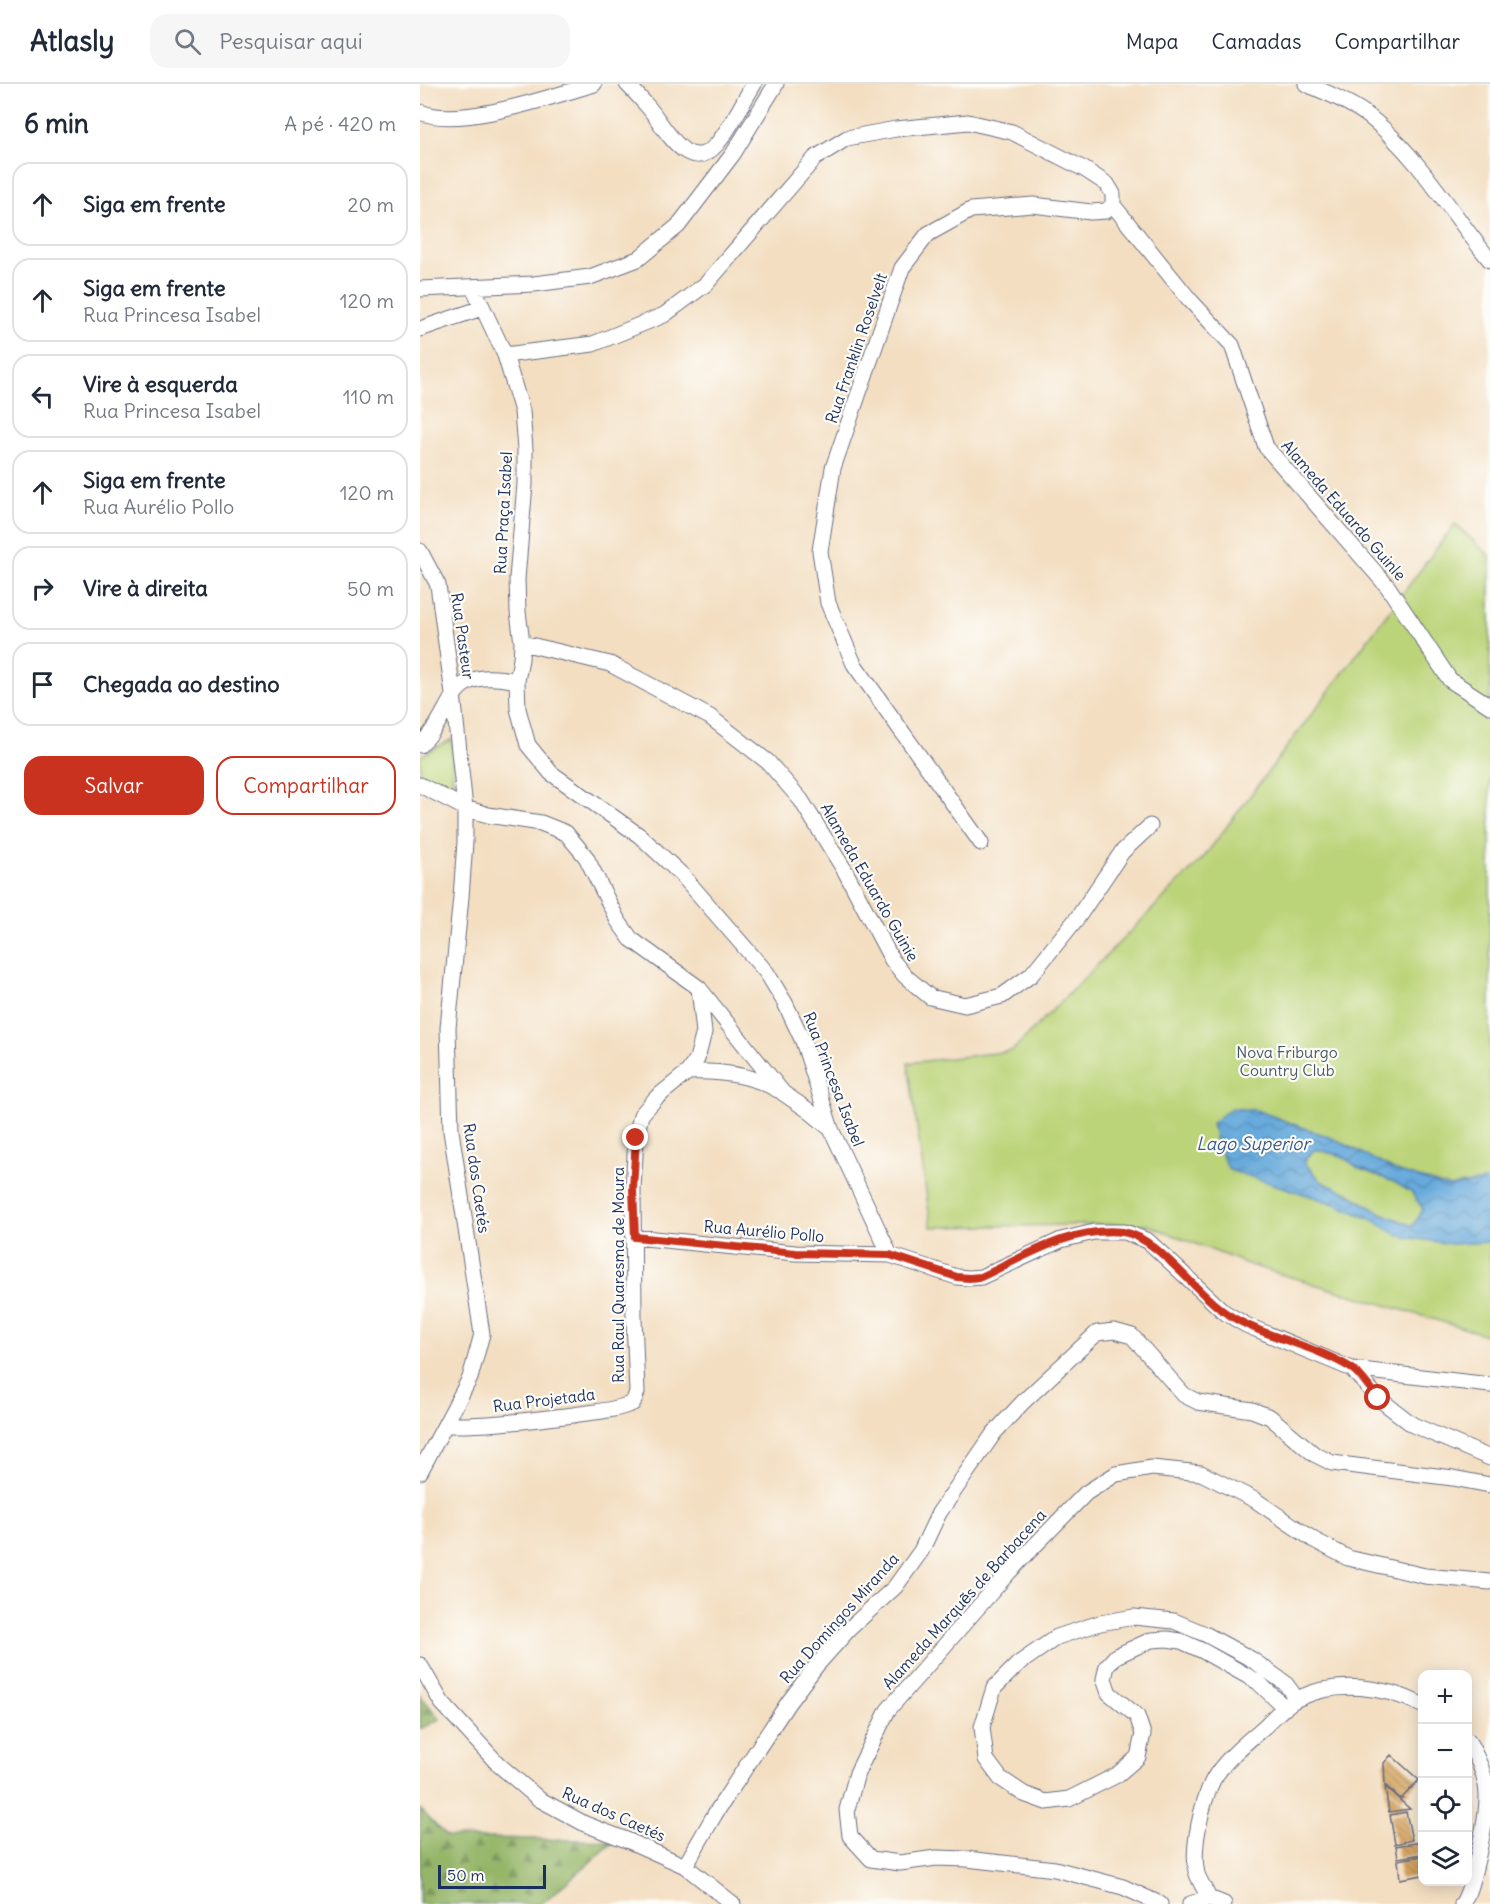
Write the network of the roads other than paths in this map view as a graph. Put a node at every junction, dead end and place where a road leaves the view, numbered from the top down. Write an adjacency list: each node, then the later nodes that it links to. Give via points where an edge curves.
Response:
1 (594, 84): 6 (street, via 475,114 444,117)
2 (627, 84): 3 (street, via 675,143 690,154 705,154 717,144)
3 (754, 84)
4 (776, 84): 9 (street, via 734,153 678,226 638,259 590,277)
5 (1306, 84): 8 (street, via 1371,117 1423,171)
6 (420, 112)
7 (1113, 205): 13 (street, via 1107,183 1012,132 968,122 847,138 815,158 706,284 664,315 593,344); 18 (street, Alameda Eduardo Guinle, via 1232,345 1266,447 1388,587 1450,680); 23 (street, Rua Franklin Roselvelt, via 1106,211 1091,212 1033,205 971,210 928,234 902,268 833,468 820,551 828,603 854,664)
8 (1490, 260)
9 (473, 287): 10 (street); 11 (street, Rua Praça Isabel)
10 (420, 289)
11 (482, 308): 12 (street); 13 (street, Rua Praça Isabel)
12 (420, 329)
13 (505, 355): 15 (street, Rua Praça Isabel, via 522,411 525,449 517,579)
14 (420, 551): 17 (street, Rua Pasteur, via 438,585)
15 (522, 643): 16 (street, Rua Praça Isabel); 22 (street, Alameda Eduardo Guinie, via 610,664 710,717 768,762 801,800 892,960 930,997 965,1005 1002,996 1031,975 1078,917 1122,852)
16 (517, 681): 17 (street, via 484,677 470,681); 27 (street, Rua Princesa Isabel, via 518,709 528,745 551,773 640,836 674,868 767,973 803,1041)
17 (453, 694): 19 (street); 21 (street, Rua dos Caetés)
18 (1490, 706)
19 (420, 745)
20 (420, 785): 21 (street)
21 (465, 808): 24 (street, via 541,823 566,833 586,857 631,939); 33 (street, Rua dos Caetés, via 448,1028 450,1108 482,1334 470,1378)
22 (1150, 826)
23 (981, 843)
24 (699, 988): 25 (street, Rua Raul Quaresma de Moura, via 702,1048); 26 (street)
25 (688, 1072): 26 (street, via 747,1077); 28 (street, Rua Raul Quaresma de Moura, via 641,1115 633,1189)
26 (783, 1094): 27 (street)
27 (831, 1129): 29 (street, Rua Princesa Isabel)
28 (635, 1237): 29 (street, Rua Aurélio Pollo, via 795,1253); 32 (street, Rua Raul Quaresma de Moura)
29 (890, 1255): 30 (street, via 957,1277 981,1277 1061,1240 1094,1232 1125,1232 1148,1242 1224,1312)
30 (1352, 1369): 31 (street); 34 (street, via 1378,1398 1413,1425)
31 (1490, 1385)
32 (637, 1392): 33 (street, Rua Projetada, via 633,1403 621,1408 478,1426)
33 (446, 1425): 35 (street, Rua dos Caetés)
34 (1490, 1458)
35 (420, 1472)
36 (1490, 1485): 42 (street, Rua Domingos Miranda, via 1332,1463 1314,1454 1270,1417 1252,1410 1198,1402 1184,1395 1132,1336 1114,1330 1097,1333 994,1433 939,1513 921,1551 895,1587 849,1629 788,1703)
37 (1490, 1582): 45 (street, Alameda Marquẽs de Barbacena, via 1425,1575 1348,1557 1314,1540 1255,1500 1201,1473 1152,1468 1116,1474 1086,1493 1009,1572 888,1710 857,1773 847,1810 850,1836 871,1859 900,1863 967,1859 1055,1869 1123,1887)
38 (420, 1665): 42 (street, Rua dos Caetés, via 442,1703 499,1765 539,1799 585,1824)
39 (1291, 1703): 39 (street, via 1285,1683 1251,1659 1174,1621 1134,1617 1100,1623 1057,1637 1018,1664 994,1688 982,1727 986,1759 1000,1778 1023,1794 1046,1802 1069,1799 1117,1775 1138,1757 1143,1734 1137,1716 1109,1693 1104,1679 1107,1666 1116,1656 1151,1640 1181,1641); 40 (street, via 1318,1691 1350,1687 1384,1690); 43 (street, via 1228,1761 1210,1788 1201,1817 1196,1862 1197,1874)
40 (1418, 1703)
41 (1472, 1749): 48 (street, via 1487,1798 1476,1865)
42 (685, 1866): 44 (street, Rua dos Caetés)
43 (1209, 1898): 46 (street); 47 (street)
44 (733, 1904)
45 (1160, 1904)
46 (1190, 1904)
47 (1224, 1904)
48 (1462, 1904)

